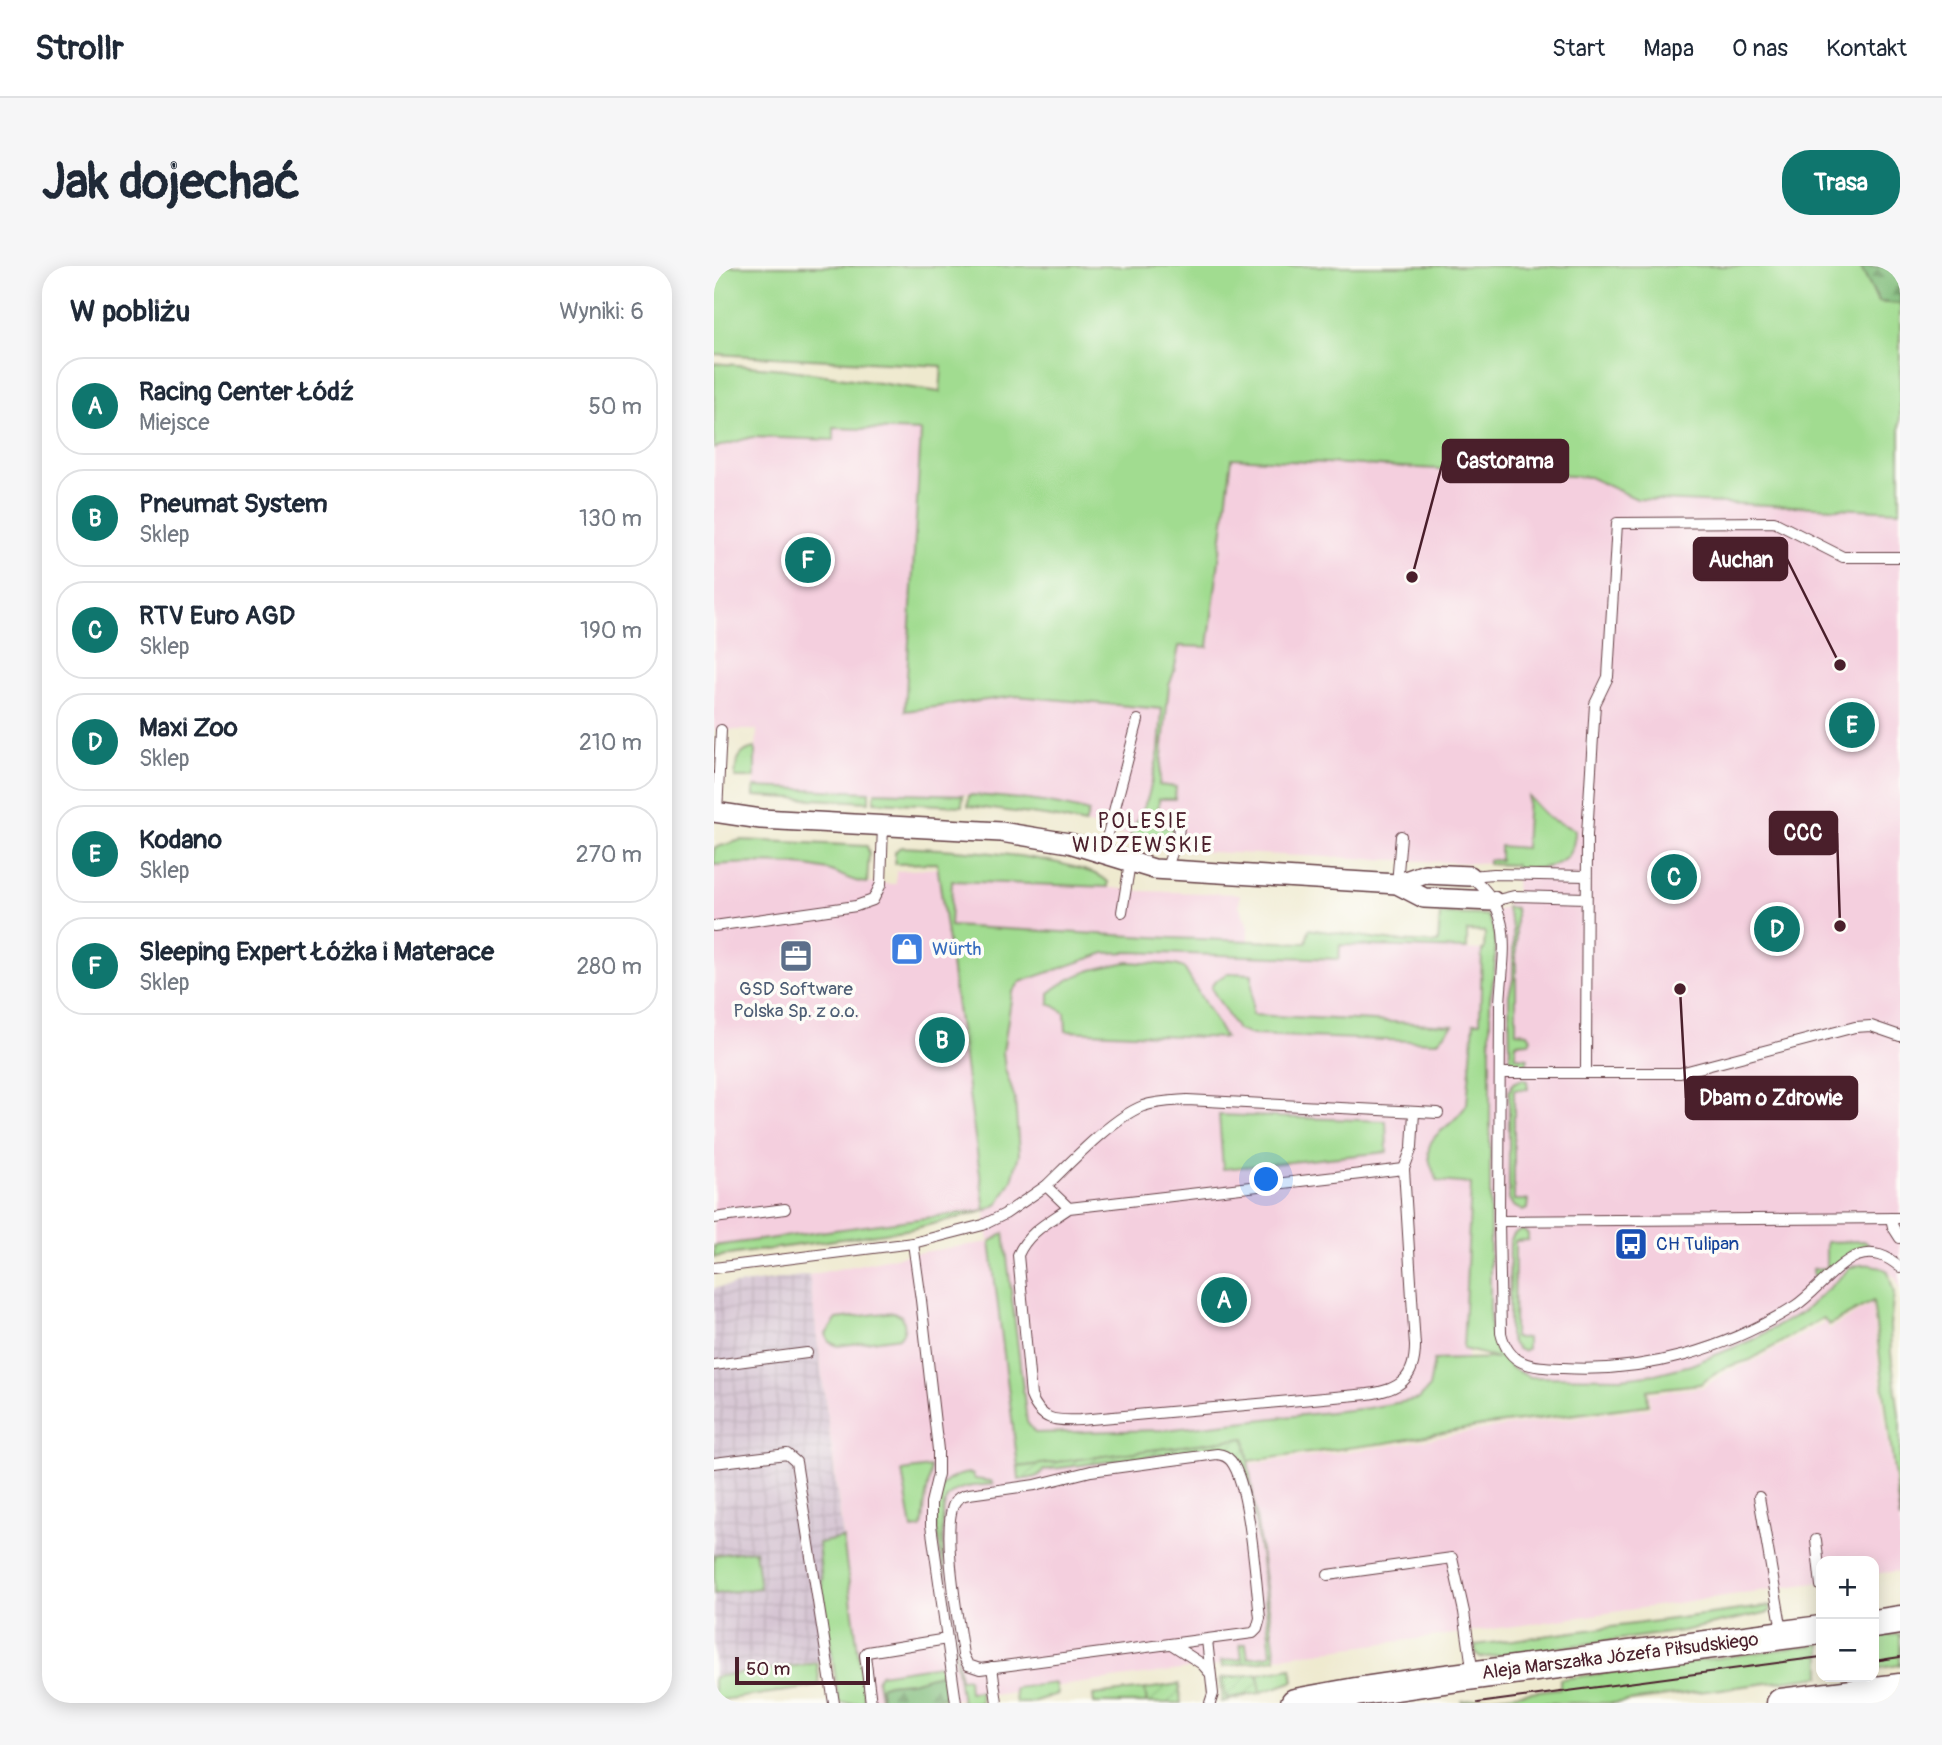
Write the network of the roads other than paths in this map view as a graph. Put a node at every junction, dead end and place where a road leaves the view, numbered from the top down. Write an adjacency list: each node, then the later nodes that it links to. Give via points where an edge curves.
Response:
1 (1900, 557): 12 (lane, via 1843,557 1774,522 1617,523 1608,677 1595,704)
2 (1138, 720): 8 (lane)
3 (721, 730): 4 (lane)
4 (716, 813): 5 (street)
5 (883, 825): 8 (street, via 1001,832); 17 (lane, via 881,884 873,900)
6 (1179, 826): 10 (lane)
7 (1401, 836): 13 (lane)
8 (1103, 853): 9 (street)
9 (1130, 863): 10 (street); 16 (lane)
10 (1166, 870): 13 (street)
11 (1470, 876): 12 (lane); 13 (street, via 1425,874); 15 (lane)
12 (1586, 876): 14 (lane)
13 (1397, 884): 15 (street, via 1424,898)
14 (1586, 898): 15 (lane); 20 (lane)
15 (1493, 901): 19 (lane, via 1504,935)
16 (1122, 912)
17 (714, 926)
18 (1900, 1036): 20 (lane, via 1863,1026 1680,1073)
19 (1501, 1073): 20 (lane); 29 (lane)
20 (1586, 1073)
21 (1414, 1112): 22 (lane); 23 (lane, via 1412,1147); 24 (lane, via 1162,1101 1122,1117)
22 (1438, 1113)
23 (1404, 1169): 25 (lane); 25 (lane, via 1415,1356 1401,1383 1368,1394 1080,1420 1063,1421 1041,1414 1028,1384 1018,1255 1024,1241)
24 (1046, 1186): 25 (lane); 31 (lane, via 983,1225)
25 (1069, 1208)
26 (785, 1209): 27 (lane)
27 (714, 1218)
28 (1896, 1218): 29 (lane); 30 (lane, via 1894,1227)
29 (1499, 1221): 32 (lane, via 1504,1346 1513,1357 1536,1367 1623,1368 1667,1361 1762,1325 1806,1298 1853,1257 1875,1253)
30 (1900, 1238)
31 (913, 1243): 33 (lane); 45 (lane, via 937,1450 931,1525)
32 (1900, 1267)
33 (714, 1268)
34 (807, 1353): 35 (lane)
35 (714, 1365)
36 (714, 1463): 52 (lane, via 787,1454 796,1462)
37 (1759, 1497): 44 (lane)
38 (1816, 1540): 39 (lane)
39 (1818, 1556)
40 (1328, 1575): 50 (lane, via 1452,1558)
41 (1900, 1620): 42 (main road)
42 (1879, 1622)
43 (1816, 1631): 44 (main road, Aleja Marszałka Józefa Piłsudskiego)
44 (1782, 1635): 50 (main road, Aleja Marszałka Józefa Piłsudskiego)
45 (947, 1639): 53 (lane, via 866,1653); 54 (lane)
46 (1207, 1640): 47 (lane); 48 (lane, via 1253,1633 1260,1618 1241,1486 1233,1464 1217,1454 1091,1471 956,1500 949,1550 964,1655 974,1668); 49 (lane)
47 (1171, 1644): 48 (lane); 49 (lane)
48 (992, 1667): 55 (lane)
49 (1209, 1671): 56 (lane)
50 (1473, 1675): 57 (main road, Aleja Marszałka Józefa Piłsudskiego)
51 (1900, 1688): 58 (main road)
52 (834, 1703)
53 (871, 1703)
54 (956, 1703)
55 (997, 1703)
56 (1210, 1703)
57 (1295, 1703)
58 (1781, 1703)

